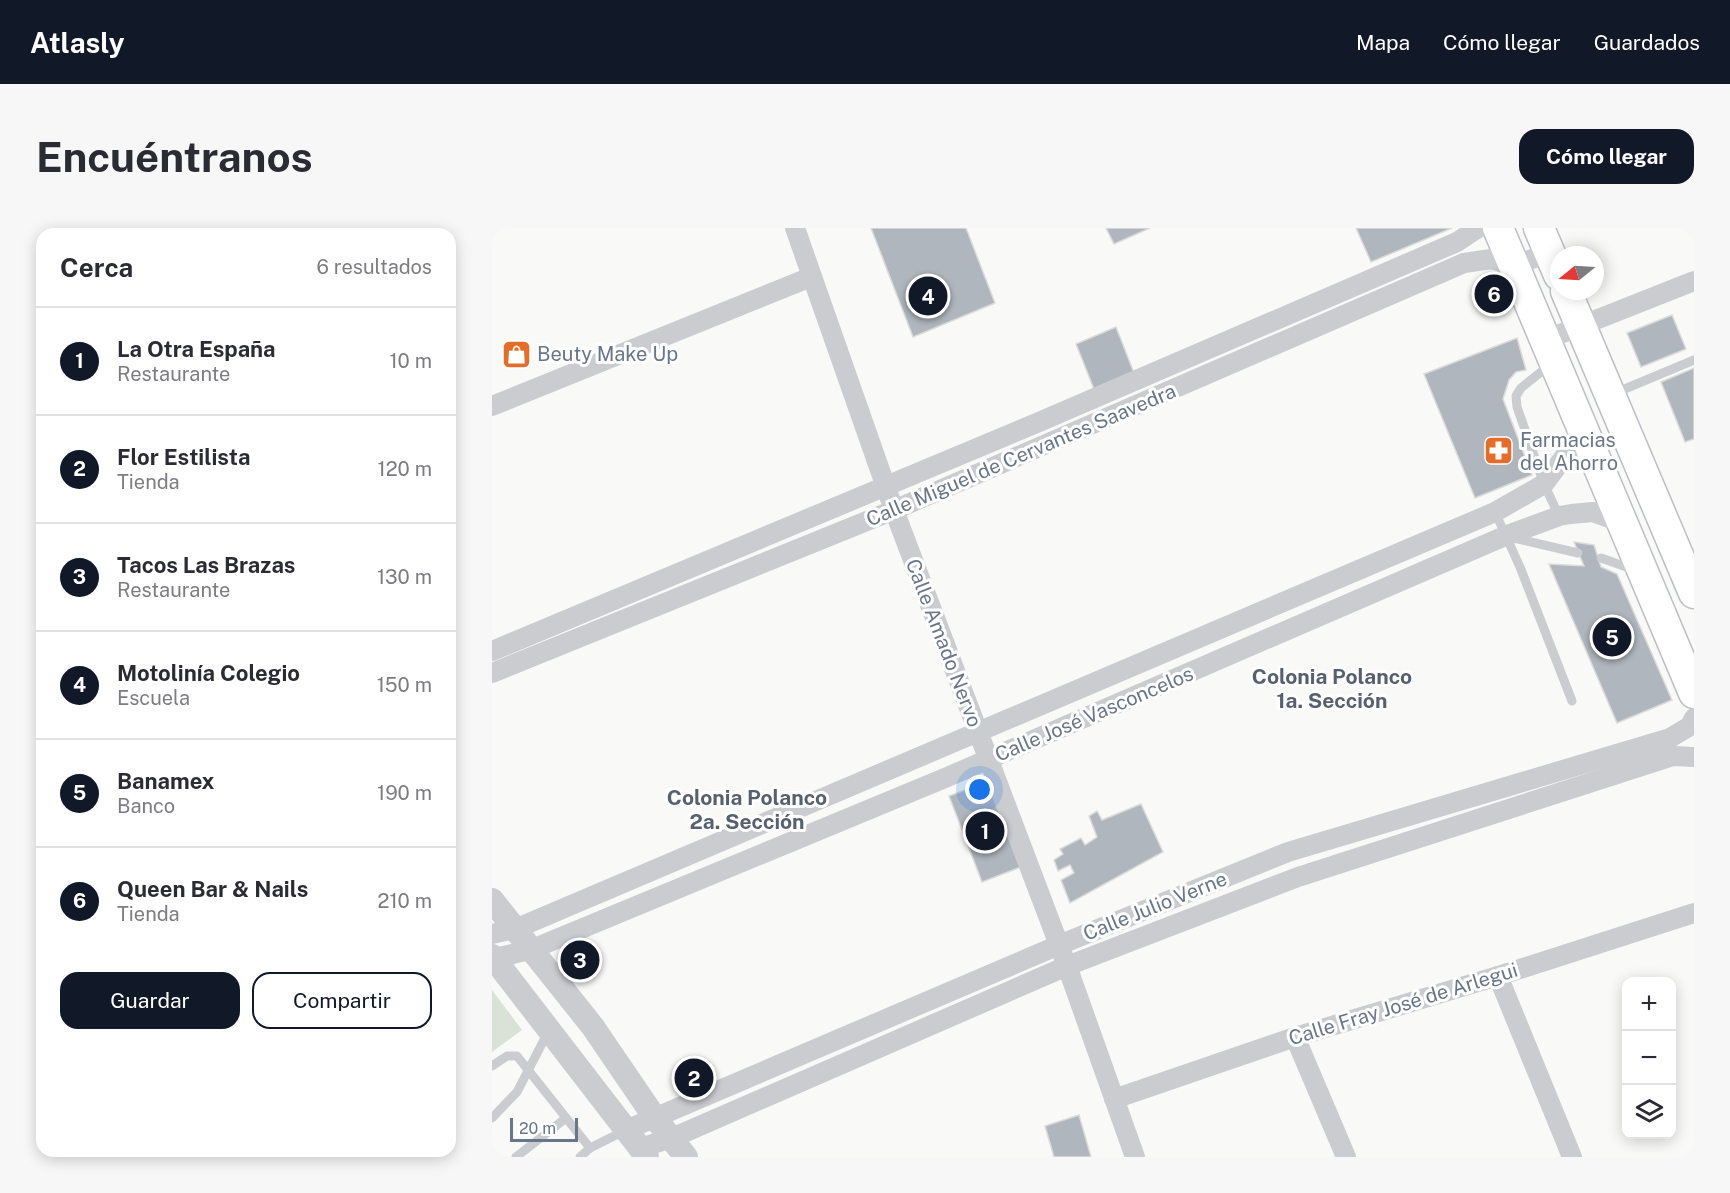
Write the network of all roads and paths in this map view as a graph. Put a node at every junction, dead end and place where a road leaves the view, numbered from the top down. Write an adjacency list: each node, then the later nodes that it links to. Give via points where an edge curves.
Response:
1 (795, 228): 6 (street, Calle Amado Nervo)
2 (1478, 228): 12 (street, Calle Miguel de Cervantes Saavedra, via 1457,242)
3 (1498, 228): 5 (main road)
4 (1549, 252): 5 (street)
5 (1515, 266): 10 (main road); 15 (street, Calle Miguel de Cervantes Saavedra, via 1491,259 1464,263)
6 (811, 277): 16 (street); 22 (street, Calle Amado Nervo)
7 (1694, 281): 9 (street)
8 (1570, 300): 9 (main road)
9 (1581, 325): 10 (street); 13 (main road)
10 (1550, 351): 18 (main road); 21 (lane, via 1516,396)
11 (1694, 360): 13 (lane)
12 (1132, 381): 14 (street, Calle Miguel de Cervantes Saavedra); 15 (street)
13 (1610, 395): 37 (main road)
14 (1083, 402): 17 (street, Calle Miguel de Cervantes Saavedra); 19 (street)
15 (1142, 403): 19 (street, Calle Miguel de Cervantes Saavedra)
16 (492, 406)
17 (1039, 422): 20 (street); 22 (street, Calle Miguel de Cervantes Saavedra)
18 (1581, 423): 21 (street, Calle José Vasconcelos, via 1573,446); 27 (main road)
19 (1091, 424): 20 (street, Calle Miguel de Cervantes Saavedra)
20 (1047, 445): 23 (street, Calle Miguel de Cervantes Saavedra)
21 (1544, 484): 24 (street, Calle José Vasconcelos); 25 (lane)
22 (886, 487): 23 (street, Calle Amado Nervo); 26 (street, Calle Miguel de Cervantes Saavedra)
23 (894, 510): 29 (street, Calle Miguel de Cervantes Saavedra); 49 (street, Calle Amado Nervo)
24 (1495, 512): 28 (lane); 35 (street, Calle José Vasconcelos)
25 (1558, 516): 27 (street, Calle José Vasconcelos, via 1593,512); 28 (street, Calle José Vasconcelos)
26 (799, 523): 29 (street); 30 (street, Calle Miguel de Cervantes Saavedra)
27 (1623, 523): 36 (main road)
28 (1505, 536): 31 (lane); 40 (street, Calle José Vasconcelos); 47 (lane)
29 (807, 545): 33 (street, Calle Miguel de Cervantes Saavedra)
30 (740, 548): 33 (street); 34 (street, Calle Miguel de Cervantes Saavedra)
31 (1578, 553)
32 (1600, 558): 36 (lane)
33 (748, 569): 39 (street, Calle Miguel de Cervantes Saavedra)
34 (687, 570): 38 (street, Calle Miguel de Cervantes Saavedra); 39 (street)
35 (1353, 572): 40 (street); 42 (street, Calle José Vasconcelos)
36 (1644, 574): 46 (main road)
37 (1693, 588)
38 (641, 590): 41 (street); 43 (street, Calle Miguel de Cervantes Saavedra)
39 (694, 591): 41 (street, Calle Miguel de Cervantes Saavedra)
40 (1361, 598): 45 (street, Calle José Vasconcelos)
41 (649, 609): 44 (street, Calle Miguel de Cervantes Saavedra)
42 (1169, 650): 45 (street); 49 (street, Calle José Vasconcelos)
43 (492, 651)
44 (492, 673)
45 (1180, 677): 52 (street, Calle José Vasconcelos)
46 (1694, 693)
47 (1572, 701)
48 (1694, 718): 55 (street, Calle Julio Verne, via 1690,726 1670,738)
49 (978, 732): 50 (street, Calle José Vasconcelos); 52 (street, Calle Amado Nervo)
50 (933, 750): 53 (street); 54 (street, Calle José Vasconcelos)
51 (1694, 757): 56 (street, Calle Julio Verne, via 1673,756)
52 (988, 760): 53 (street, Calle José Vasconcelos); 66 (street, Calle Amado Nervo)
53 (945, 778): 57 (street, Calle José Vasconcelos)
54 (830, 795): 57 (street); 58 (street, Calle José Vasconcelos)
55 (1467, 799): 56 (street); 59 (street, Calle Julio Verne)
56 (1473, 820): 60 (street, Calle Julio Verne)
57 (839, 822): 61 (street, Calle José Vasconcelos)
58 (713, 844): 61 (street); 64 (street, Calle José Vasconcelos)
59 (1315, 844): 60 (street); 66 (street, Calle Julio Verne)
60 (1322, 869): 69 (street, Calle Julio Verne)
61 (723, 870): 67 (street, Calle José Vasconcelos)
62 (492, 900): 64 (street)
63 (1694, 913): 70 (street, Calle Fray José de Arlegui)
64 (515, 929): 65 (street, Calle José Vasconcelos); 67 (street)
65 (492, 934)
66 (1059, 945): 69 (street, Calle Amado Nervo); 71 (street, Calle Julio Verne)
67 (530, 950): 68 (street, Calle José Vasconcelos); 84 (street, via 593,1027)
68 (493, 957): 75 (street)
69 (1067, 966): 73 (street, Calle Julio Verne); 81 (street, Calle Amado Nervo)
70 (1498, 976): 76 (street, Calle Fray José de Arlegui); 92 (street)
71 (973, 981): 72 (street, Calle Julio Verne); 73 (street)
72 (934, 998): 74 (street); 77 (street, Calle Julio Verne)
73 (982, 1003): 74 (street, Calle Julio Verne)
74 (944, 1020): 79 (street, Calle Julio Verne)
75 (549, 1030): 80 (lane); 85 (street)
76 (1295, 1037): 81 (street, Calle Fray José de Arlegui); 91 (street)
77 (826, 1044): 79 (street); 84 (street, Calle Julio Verne)
78 (492, 1066): 80 (lane, via 507,1056 517,1056)
79 (836, 1067): 86 (street, Calle Julio Verne)
80 (529, 1071): 82 (lane, via 517,1092); 83 (lane)
81 (1114, 1099): 90 (street, Calle Amado Nervo)
82 (492, 1118)
83 (566, 1118): 87 (lane); 88 (lane)
84 (656, 1118): 85 (street, Calle Julio Verne); 86 (street)
85 (638, 1145): 86 (street, Calle Julio Verne); 87 (lane)
86 (679, 1147)
87 (590, 1148): 89 (lane)
88 (516, 1157)
89 (580, 1157)
90 (1135, 1157)
91 (1346, 1157)
92 (1572, 1157)

